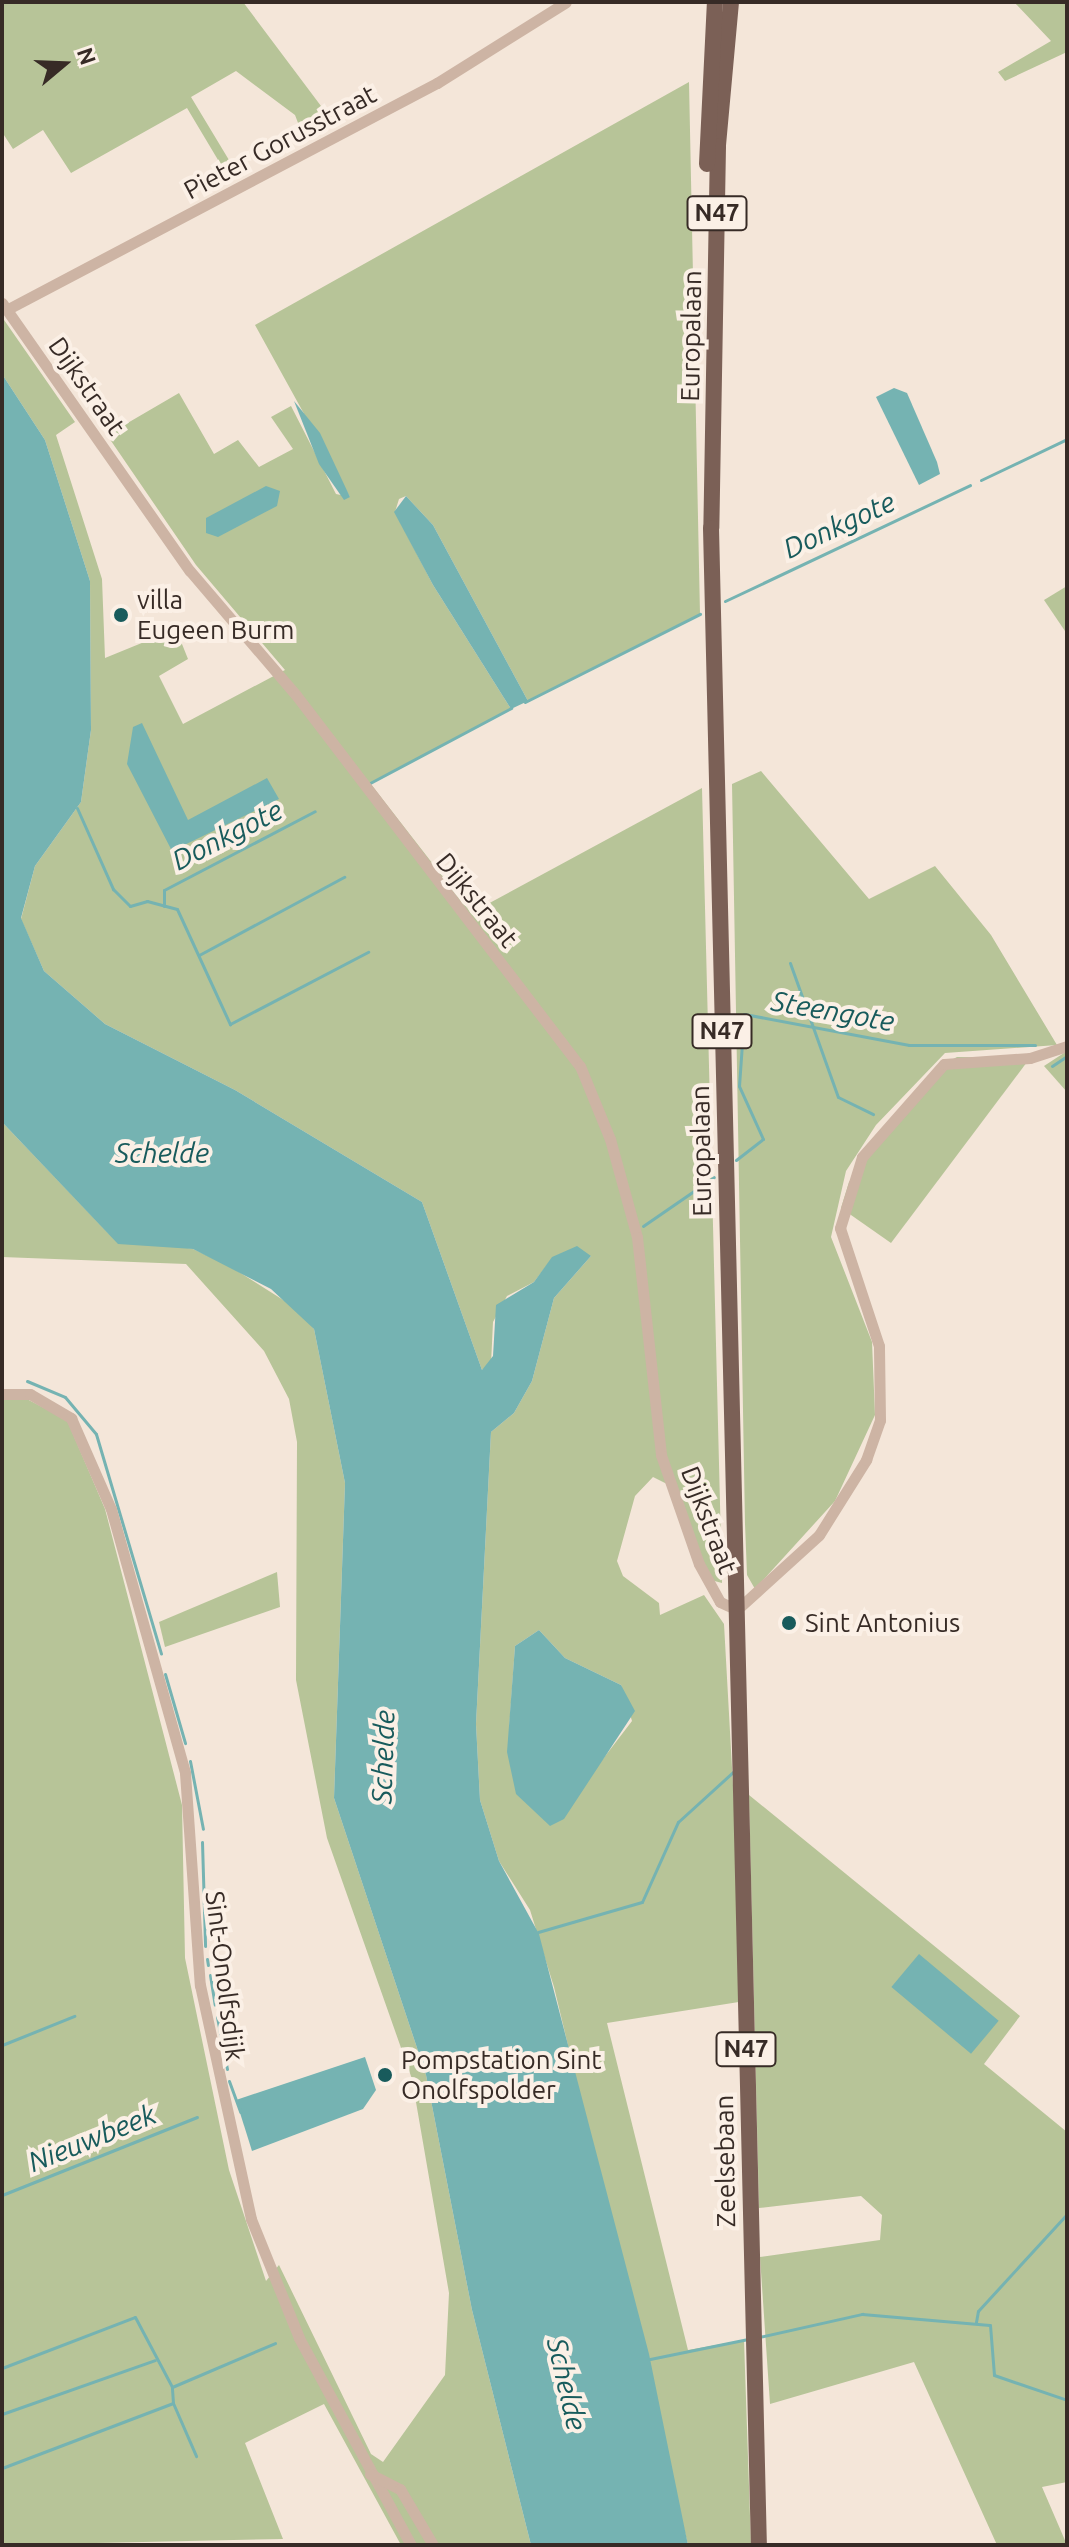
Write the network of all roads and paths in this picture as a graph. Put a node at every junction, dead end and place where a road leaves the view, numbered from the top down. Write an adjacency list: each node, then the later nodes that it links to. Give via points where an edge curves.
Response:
1 (566, 2): 4 (street, Pieter Gorusstraat, via 437,83)
2 (715, 2): 5 (main road, Europalaan / N47, via 708,73)
3 (731, 2): 5 (main road, Europalaan / N47, via 718,146)
4 (5, 306): 9 (street, Dijkstraat, via 162,534 296,695 580,1066 610,1139 637,1237 661,1455 699,1564 720,1602)
5 (711, 528): 8 (main road, Europalaan / N47)
6 (1067, 1046): 9 (street, via 1030,1058 944,1064 862,1157 840,1228 879,1346 880,1420 866,1460 819,1535)
7 (2, 1394): 10 (street, Sint-Onolfsdijk, via 30,1394 71,1418 111,1509 185,1773 190,1905 228,2135 286,2307)
8 (734, 1534): 9 (main road, Zeelsebaan / N47)
9 (736, 1606): 13 (main road, Zeelsebaan / N47)
10 (370, 2474): 11 (street, Sint-Onolfsdijk); 12 (street, via 400,2489)
11 (411, 2545)
12 (433, 2545)
13 (759, 2545)

